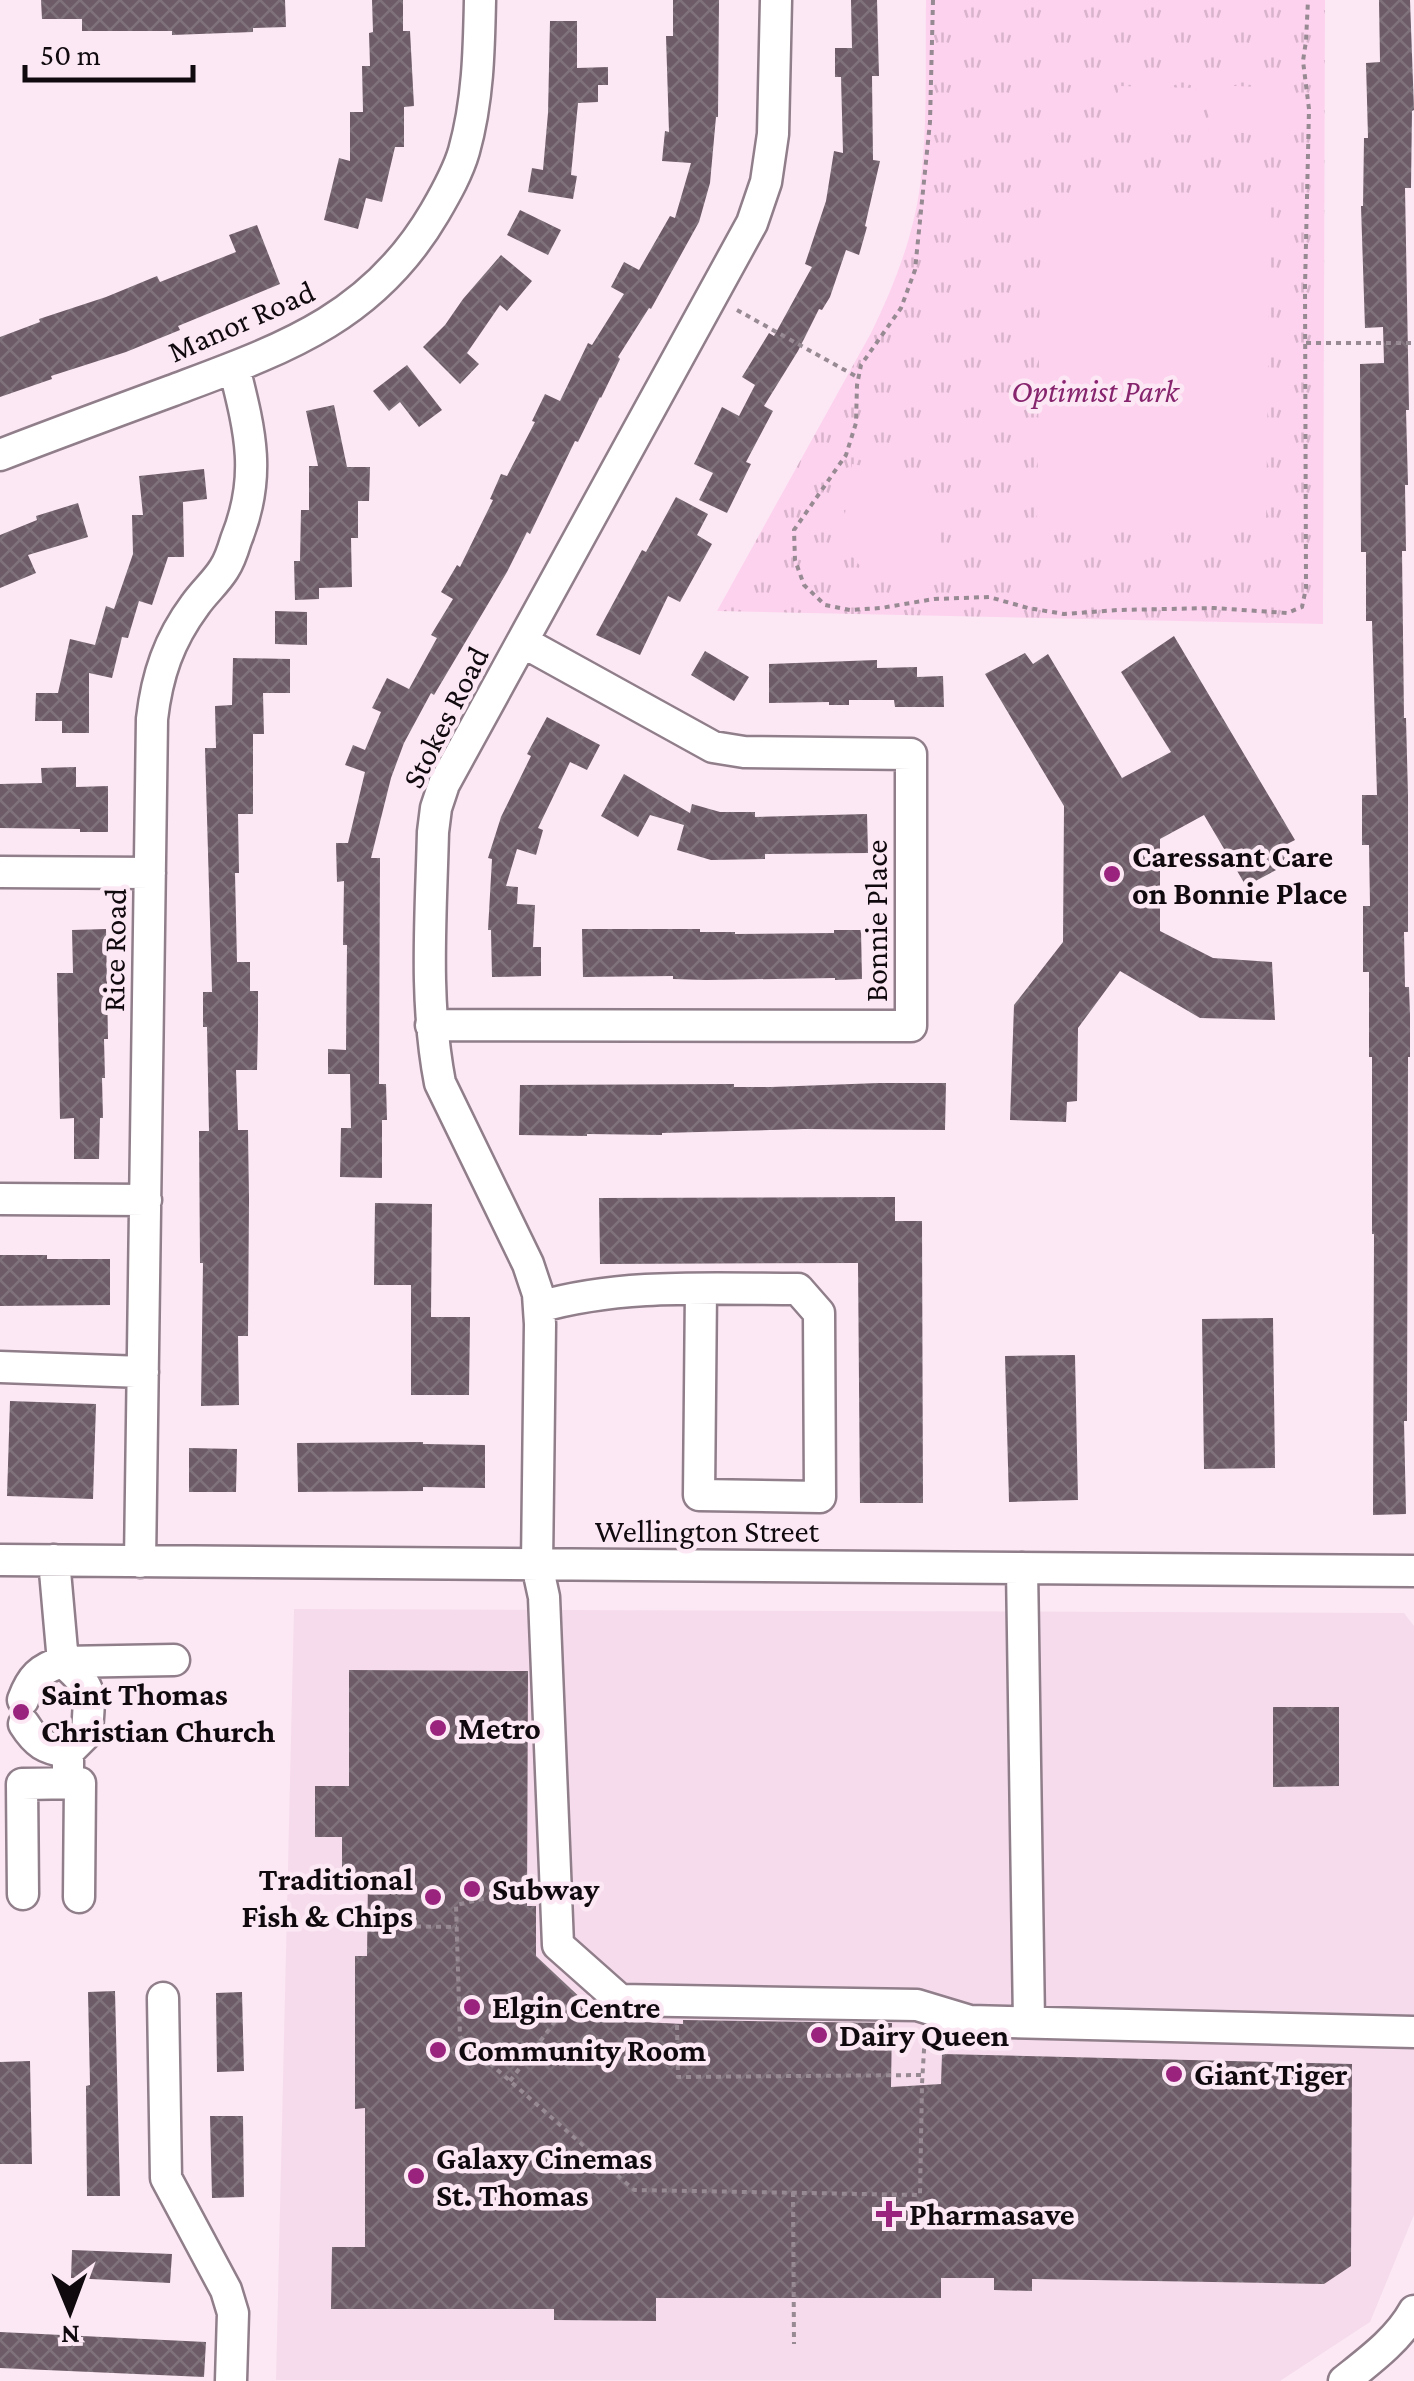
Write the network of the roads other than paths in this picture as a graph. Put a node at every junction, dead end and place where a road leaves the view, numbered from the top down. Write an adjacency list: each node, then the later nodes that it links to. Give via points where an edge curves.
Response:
1 (480, 0): 3 (street, Manor Road, via 474,110 463,154 424,231 342,315)
2 (776, 0): 5 (street, Stokes Road, via 773,134 752,223)
3 (234, 367): 4 (street, Manor Road); 7 (street, Rice Road, via 251,441 250,498 226,567 179,628 156,686)
4 (0, 455)
5 (523, 642): 8 (street, Stokes Road, via 436,808); 8 (street, Bonnie Place, via 713,747 911,754 911,1026)
6 (0, 872): 7 (street)
7 (150, 873): 10 (street, Rice Road)
8 (431, 1025): 12 (street, Stokes Road, via 440,1083 528,1264)
9 (0, 1199): 10 (street)
10 (146, 1200): 14 (street, Rice Road)
11 (701, 1290): 11 (street, via 798,1289 819,1313 820,1497 698,1495); 12 (street, via 636,1290)
12 (539, 1308): 18 (street, Stokes Road)
13 (0, 1367): 14 (street)
14 (143, 1372): 17 (street, Rice Road)
15 (0, 1560): 16 (street, Wellington Street)
16 (54, 1560): 17 (street, Wellington Street); 22 (street)
17 (140, 1562): 18 (street, Wellington Street)
18 (538, 1565): 19 (street, Wellington Street); 28 (street, Stokes Road, via 558,1946 620,2000 917,2005 970,2021)
19 (1022, 1568): 20 (street, Wellington Street); 28 (street)
20 (1414, 1571)
21 (174, 1660): 22 (street)
22 (64, 1662): 23 (street, via 83,1679 89,1696 87,1732); 23 (street, via 38,1672 23,1712 35,1741)
23 (68, 1752): 24 (street)
24 (68, 1783): 25 (street, via 22,1784); 26 (street, via 80,1783)
25 (23, 1894)
26 (79, 1897)
27 (163, 1998): 31 (street, via 166,2178 226,2290)
28 (1029, 2022): 29 (street, Stokes Road)
29 (1414, 2032)
30 (1412, 2320): 32 (street)
31 (232, 2381)
32 (1344, 2381)

